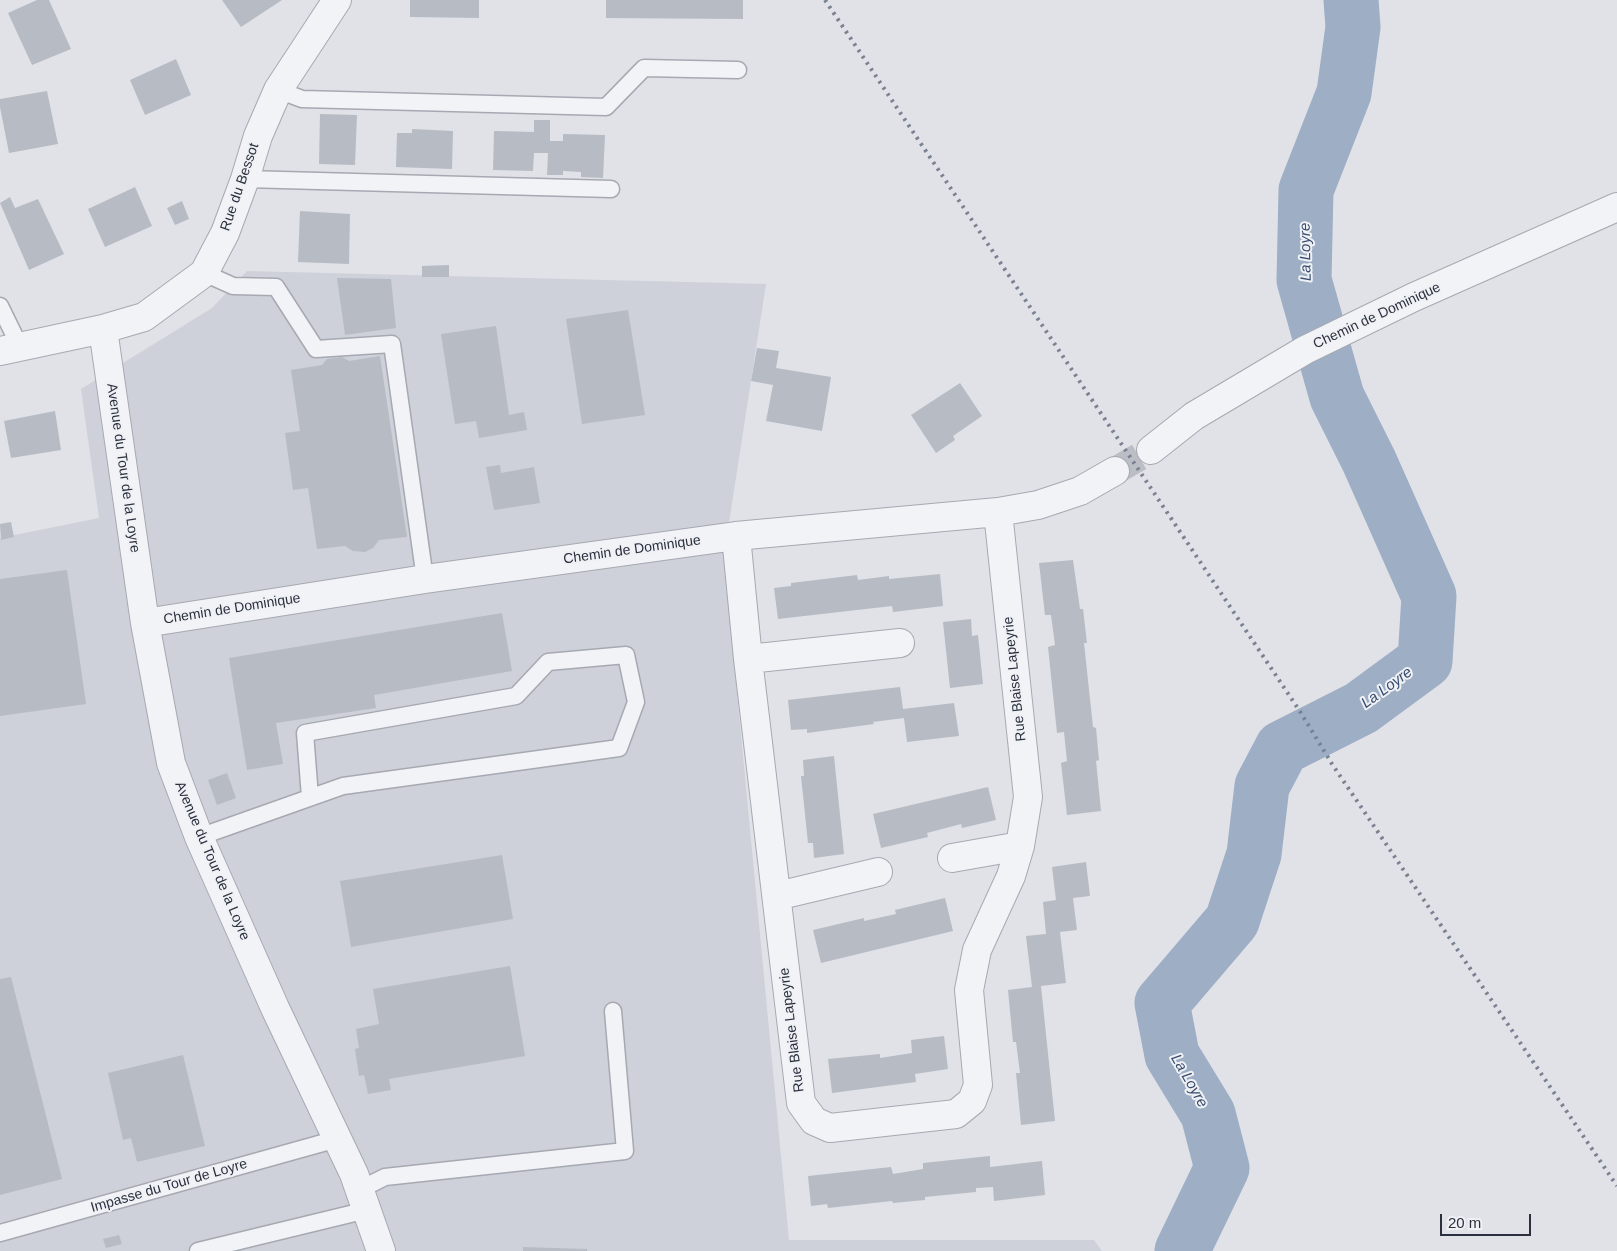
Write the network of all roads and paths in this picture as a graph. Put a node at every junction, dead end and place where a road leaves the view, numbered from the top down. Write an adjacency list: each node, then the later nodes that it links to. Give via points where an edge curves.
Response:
1 (337, 0): 3 (street, Rue du Bessot)
2 (738, 70): 3 (lane, via 644,68 606,107 302,99)
3 (278, 90): 4 (street, Rue du Bessot, via 258,136)
4 (245, 179): 5 (lane); 7 (street, Rue du Bessot)
5 (612, 189)
6 (1617, 207): 11 (street, Chemin de Dominique, via 1414,297 1305,350 1194,416)
7 (204, 273): 9 (street, Rue du Bessot, via 144,317); 15 (lane, via 233,286 276,287 316,349 392,344)
8 (0, 306): 10 (lane)
9 (103, 329): 10 (street, Rue du Bessot); 16 (street, Avenue du Tour de la Loyre)
10 (10, 349)
11 (1151, 450)
12 (1115, 471): 13 (street, Chemin de Dominique, via 1080,491 1038,505)
13 (998, 512): 14 (street, Chemin de Dominique); 21 (street, Rue Blaise Lapeyrie, via 1028,797)
14 (736, 536): 15 (street, Chemin de Dominique); 18 (street, Rue Blaise Lapeyrie)
15 (424, 579): 16 (street, Chemin de Dominique)
16 (145, 623): 20 (street, Avenue du Tour de la Loyre, via 171,762)
17 (900, 644): 18 (street)
18 (748, 659): 24 (street, Rue Blaise Lapeyrie)
19 (310, 797): 19 (lane, via 343,786 619,748 636,702 626,654 548,662 516,696 305,734); 20 (lane)
20 (199, 837): 26 (street, Avenue du Tour de la Loyre)
21 (1020, 846): 22 (street); 24 (street, Rue Blaise Lapeyrie, via 1011,876 977,950 969,990 978,1085 972,1101 956,1114 830,1128 814,1121 801,1103)
22 (952, 858)
23 (878, 872): 24 (street)
24 (777, 896)
25 (613, 1011): 27 (lane, via 625,1151 385,1177)
26 (337, 1139): 27 (street, Avenue du Tour de la Loyre); 28 (lane, Impasse du Tour de Loyre)
27 (363, 1200): 29 (lane); 30 (street, Avenue du Tour de la Loyre)
28 (0, 1233)
29 (198, 1251)
30 (381, 1251)

